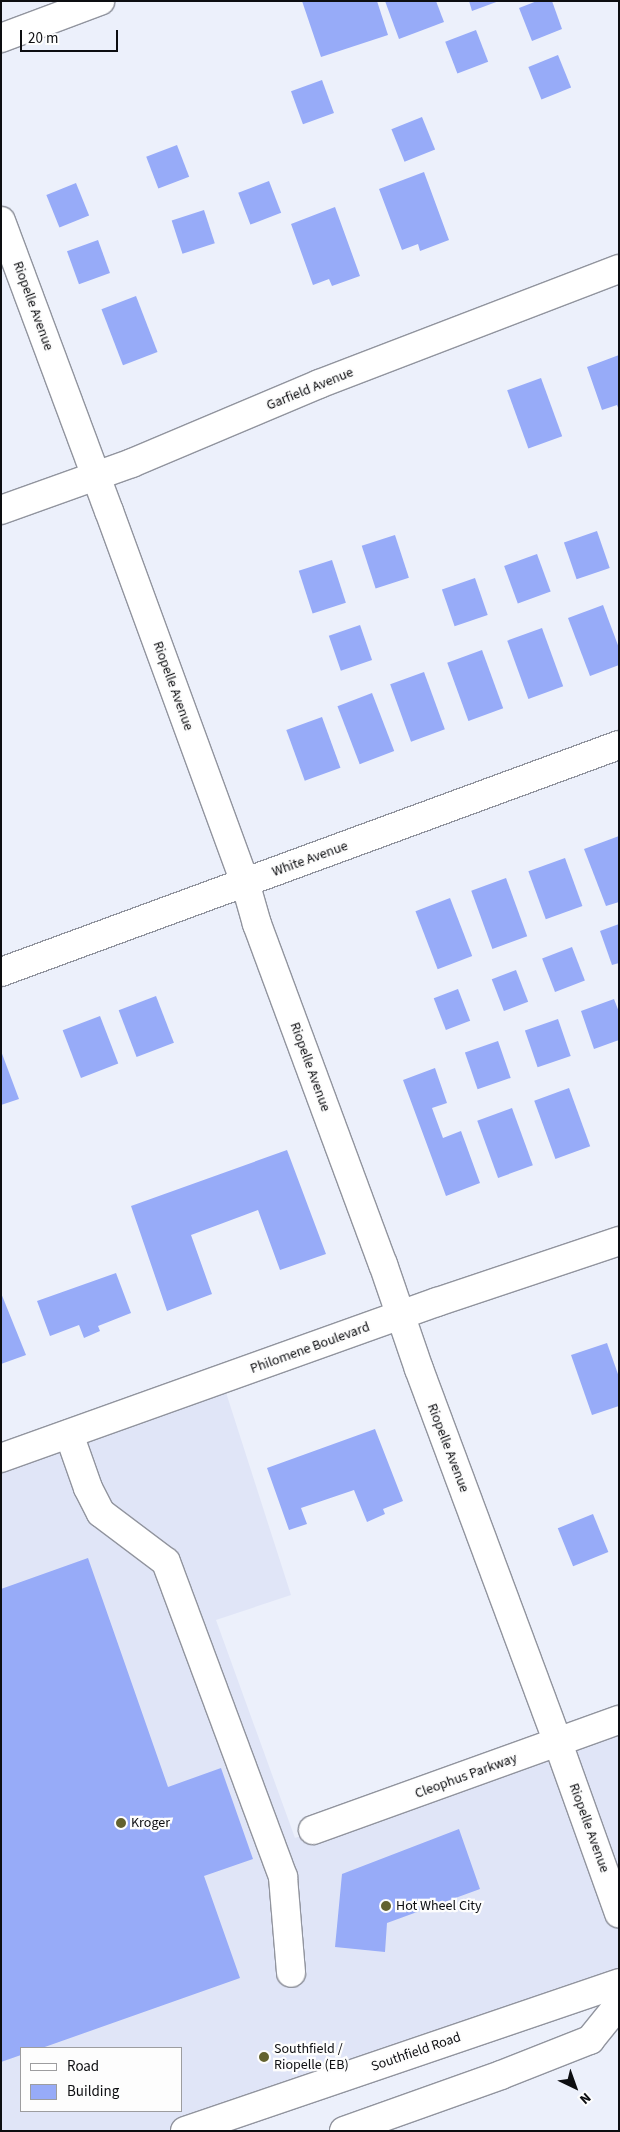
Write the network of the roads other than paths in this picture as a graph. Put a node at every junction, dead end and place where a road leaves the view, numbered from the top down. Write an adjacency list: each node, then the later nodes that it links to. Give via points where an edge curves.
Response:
1 (100, 1): 2 (main road)
2 (1, 38)
3 (1, 221): 5 (main road, Riopelle Avenue)
4 (619, 269): 5 (main road, Garfield Avenue, via 319,384)
5 (97, 477): 6 (main road, Garfield Avenue); 8 (main road, Riopelle Avenue)
6 (1, 510)
7 (619, 745): 8 (main road, White Avenue)
8 (244, 882): 9 (main road, White Avenue); 11 (main road, Riopelle Avenue)
9 (1, 972)
10 (619, 1242): 11 (main road, Philomene Boulevard)
11 (402, 1315): 12 (main road, Philomene Boulevard); 15 (main road, Riopelle Avenue, via 419,1370)
12 (69, 1434): 13 (main road, Philomene Boulevard); 19 (main road, via 88,1488 101,1513 166,1562 283,1877)
13 (1, 1458)
14 (619, 1720): 15 (main road, Cleophus Parkway)
15 (558, 1743): 16 (main road, Cleophus Parkway); 17 (main road, Riopelle Avenue)
16 (314, 1830)
17 (610, 1862): 18 (main road, Riopelle Avenue)
18 (619, 1913)
19 (291, 1973)
20 (619, 1983): 22 (main road, Southfield Road)
21 (619, 2004): 23 (main road, via 590,2040)
22 (186, 2131)
23 (344, 2131)

